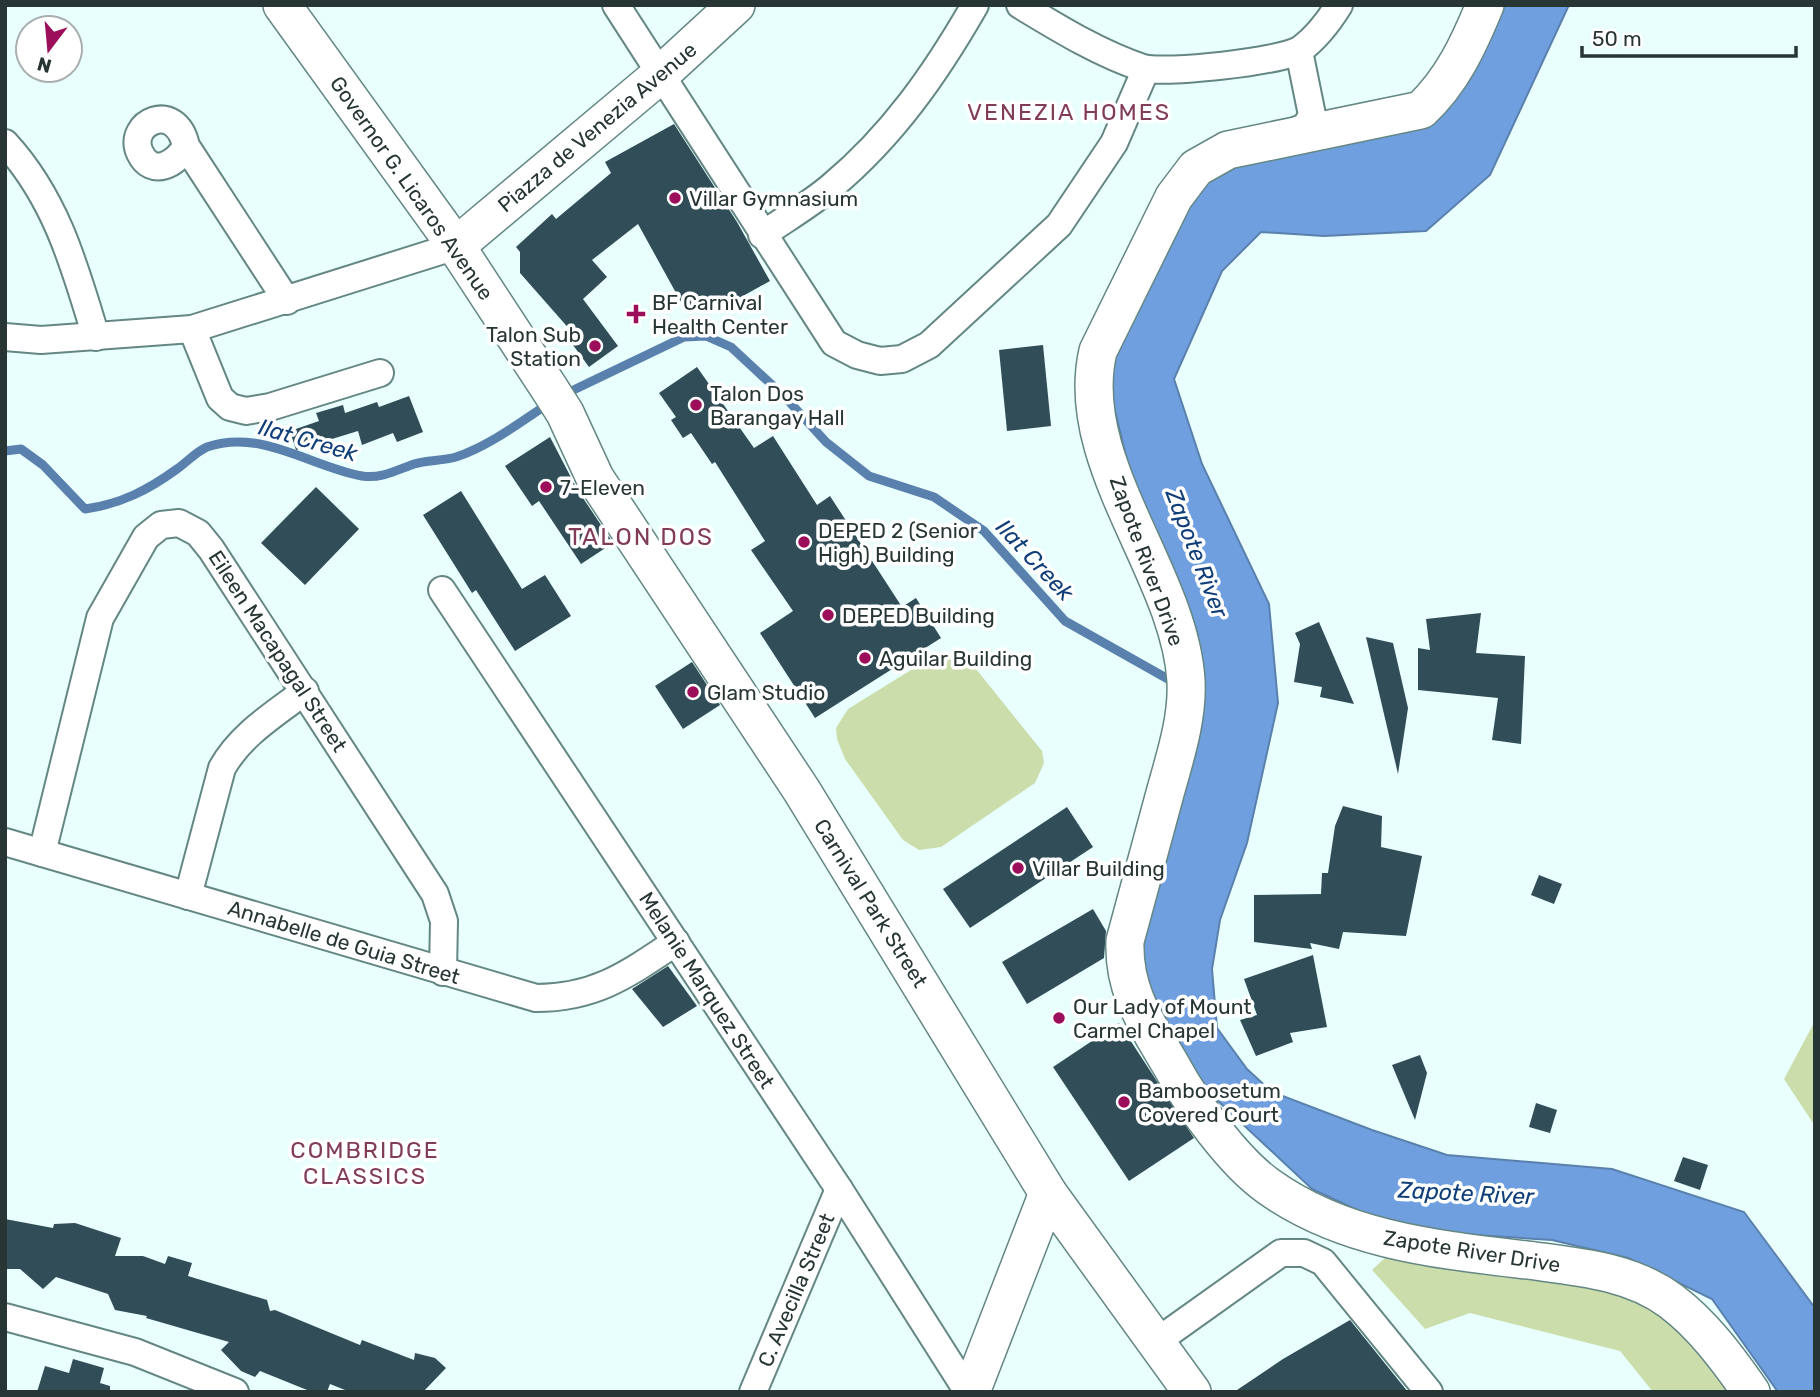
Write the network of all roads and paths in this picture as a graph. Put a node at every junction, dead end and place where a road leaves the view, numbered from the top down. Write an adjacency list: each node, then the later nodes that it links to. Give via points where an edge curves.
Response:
1 (282, 5): 15 (street, Governor G. Licaros Avenue)
2 (616, 5): 10 (street)
3 (736, 5): 10 (street, Piazza de Venezia Avenue)
4 (975, 5): 14 (street, via 938,69 888,134 832,187)
5 (1020, 5): 9 (street, via 1063,31)
6 (1339, 5): 8 (street)
7 (1485, 5): 11 (street, Zapote River Drive, via 1442,90 1421,110)
8 (1299, 51): 9 (street, via 1273,60); 11 (street, Zapote River Drive, via 1312,114 1306,126)
9 (1146, 69): 14 (street, via 1114,143 1059,225 929,345 902,359 880,361 834,343)
10 (661, 74): 14 (street); 15 (street, Piazza de Venezia Avenue)
11 (1279, 139): 38 (street, Zapote River Drive, via 1211,157 1184,181 1098,351 1092,375 1102,439 1170,614 1186,683 1173,764 1125,941 1124,967 1131,995 1188,1096 1266,1185 1359,1232 1421,1246 1597,1269 1636,1283 1670,1300 1698,1325)
12 (5, 143): 19 (street, via 46,196 71,252)
13 (186, 146): 16 (street)
14 (762, 235)
15 (456, 246): 16 (street); 21 (street, Governor G. Licaros Avenue)
16 (287, 301): 17 (street)
17 (192, 329): 19 (street); 20 (street, via 220,398 230,407 246,411)
18 (5, 337): 19 (street)
19 (96, 337)
20 (380, 373)
21 (555, 398): 30 (street, Carnival Park Street, via 595,478 802,791)
22 (442, 590): 27 (street, Melanie Marquez Street)
23 (305, 691): 25 (street, Eileen Macapagal Street, via 198,533 179,523 161,524 146,537 100,618); 26 (street, via 232,750 222,768); 28 (street, Eileen Macapagal Street, via 435,894 444,920)
24 (5, 842): 25 (street, Annabelle de Guia Street)
25 (42, 853): 26 (street, Annabelle de Guia Street)
26 (188, 896): 28 (street, Annabelle de Guia Street)
27 (676, 943): 28 (street, Annabelle de Guia Street, via 620,979 567,998 536,998); 29 (street, Melanie Marquez Street)
28 (443, 972)
29 (839, 1189): 34 (street, C. Avecilla Street); 35 (street, Melanie Marquez Street)
30 (1048, 1193): 32 (street, Carnival Park Street); 35 (street)
31 (5, 1317): 33 (street, via 135,1352)
32 (1156, 1342): 36 (street, Carnival Park Street); 37 (street, via 1281,1253 1304,1253 1323,1262)
33 (235, 1392)
34 (753, 1392)
35 (970, 1392)
36 (1192, 1392)
37 (1429, 1392)
38 (1751, 1392)

